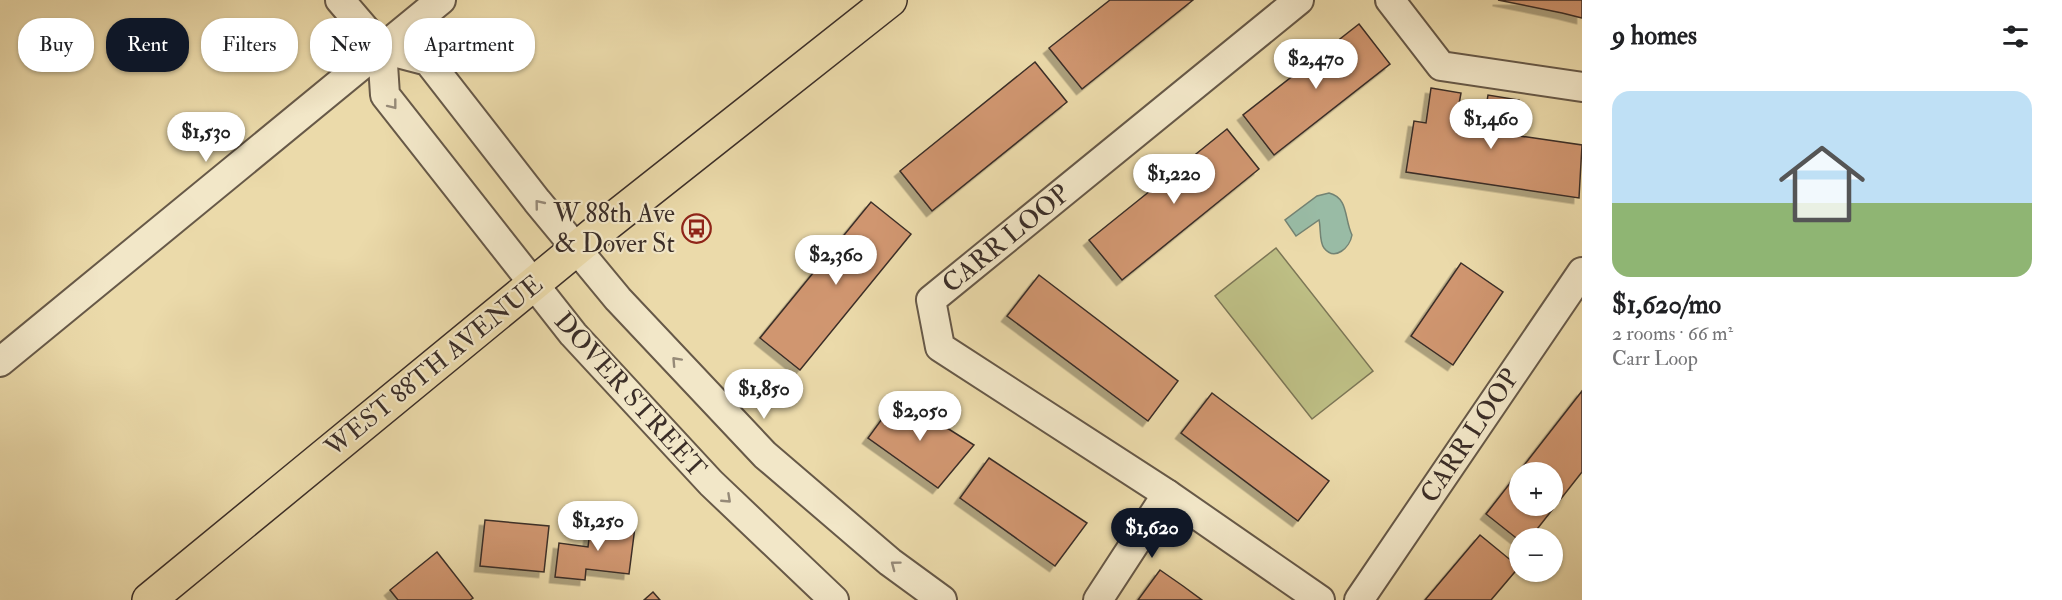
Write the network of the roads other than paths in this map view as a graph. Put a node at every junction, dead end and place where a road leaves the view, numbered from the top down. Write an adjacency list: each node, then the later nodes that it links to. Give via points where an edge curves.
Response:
1 (340, 0): 6 (street)
2 (441, 0): 7 (street)
3 (890, 0): 12 (main road, WEST 88TH AVENUE)
4 (1299, 0): 16 (street, CARR LOOP, via 931,300 940,347)
5 (1390, 0): 11 (street, via 1441,66)
6 (355, 18)
7 (392, 41)
8 (392, 52): 12 (street, one-way to 8, via 429,61)
9 (354, 72): 15 (street)
10 (384, 72): 14 (street, DOVER STREET, one-way to 14, via 385,95)
11 (1582, 87)
12 (577, 249): 14 (main road, WEST 88TH AVENUE); 19 (street, one-way to 12, via 890,562 765,455 618,299)
13 (1582, 272): 22 (street, CARR LOOP)
14 (533, 284): 17 (main road, WEST 88TH AVENUE); 18 (street, DOVER STREET, one-way to 18, via 573,334 711,483)
15 (0, 362)
16 (1167, 494): 20 (street); 21 (street, CARR LOOP)
17 (149, 600)
18 (834, 600)
19 (942, 600)
20 (1098, 600)
21 (1320, 600)
22 (1359, 600)

